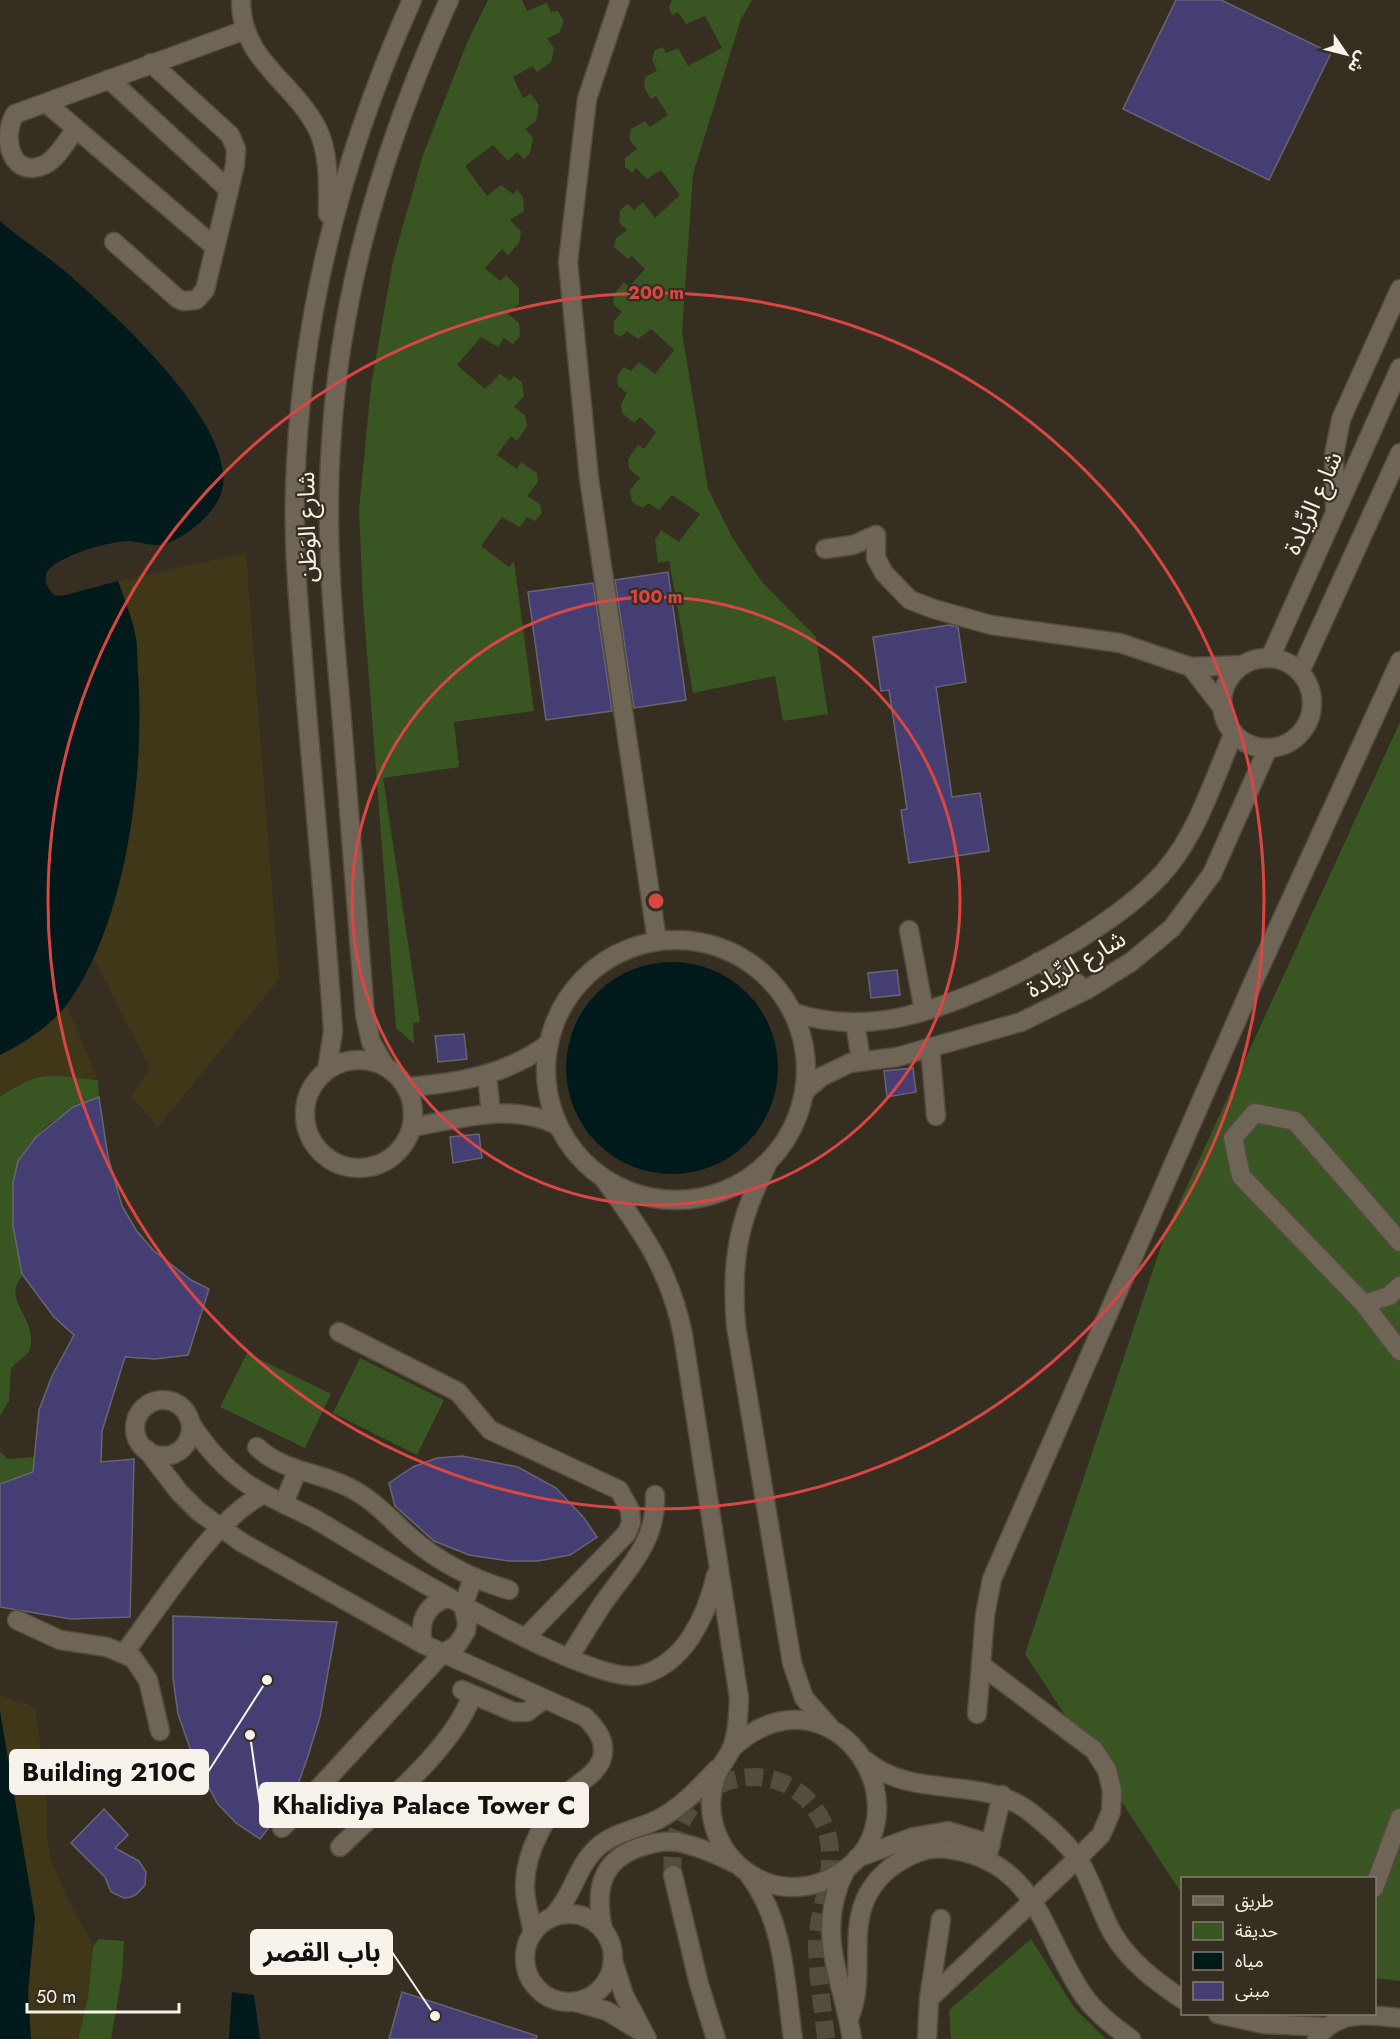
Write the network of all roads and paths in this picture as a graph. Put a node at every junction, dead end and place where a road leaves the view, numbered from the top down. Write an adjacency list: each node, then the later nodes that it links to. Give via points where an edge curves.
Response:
1 (241, 0): 5 (street)
2 (412, 0): 11 (street, شارع الوَطَن, via 363,122)
3 (449, 0): 37 (street, شارع الوَطَن, via 394,134 367,217 348,303 331,442 330,579 365,1015 371,1042)
4 (620, 0): 28 (street, via 587,99 568,262 589,478)
5 (244, 30): 6 (street); 11 (street, via 262,62 302,105 318,130 327,170)
6 (151, 63): 7 (street); 10 (street, via 230,135 236,157)
7 (109, 79): 8 (street); 10 (street)
8 (46, 103): 9 (street); 9 (street, via 15,114 5,127 2,142 14,162 28,168 44,165)
9 (75, 129): 13 (street)
10 (229, 190): 13 (street)
11 (329, 232): 38 (street, شارع الوَطَن, via 302,391 295,490 297,582 333,1031)
12 (114, 242): 13 (street, via 177,298 189,302 205,290)
13 (215, 247)
14 (1400, 289): 17 (street, via 1341,419 1334,455)
15 (1400, 368): 17 (street, شارع الرِّيادة)
16 (1400, 453): 23 (street)
17 (1335, 513): 19 (street, شارع الرِّيادة)
18 (825, 549): 22 (street, via 853,545 876,535 880,567 910,600 991,625 1120,643)
19 (1270, 658): 21 (street); 23 (street, via 1287,662)
20 (1400, 661): 71 (street, via 1256,976 992,1579)
21 (1243, 665): 22 (street); 24 (street, via 1227,683)
22 (1191, 667): 24 (street)
23 (1300, 672): 26 (street, via 1311,692 1311,715 1290,742)
24 (1222, 706): 25 (street)
25 (1234, 733): 26 (street, via 1249,744); 29 (street, شارع الرِّيادة, via 1195,825 1169,866 1121,912)
26 (1268, 748): 30 (street, شارع الرِّيادة, via 1224,853 1186,911 1156,943)
27 (909, 930): 31 (street)
28 (657, 941): 32 (street, via 704,942 748,961 782,993); 34 (street, via 624,951 587,975 557,1018)
29 (1038, 962): 30 (street); 31 (street, شارع الرِّيادة)
30 (1086, 990): 35 (street, شارع الرِّيادة, via 1021,1022)
31 (924, 1011): 33 (street, شارع الرِّيادة)
32 (794, 1013): 33 (street, شارع الرِّيادة); 41 (street, via 805,1051)
33 (855, 1023): 36 (street)
34 (549, 1043): 39 (street, via 521,1062); 44 (street, via 546,1071)
35 (930, 1047): 36 (street, شارع الرِّيادة, via 897,1057); 43 (street)
36 (861, 1060): 41 (street, شارع الرِّيادة, via 830,1072)
37 (385, 1066): 38 (street, via 355,1059); 40 (street)
38 (327, 1070): 45 (street, via 309,1093 306,1122 309,1135 327,1158 354,1168 382,1163 402,1147)
39 (487, 1075): 40 (street); 42 (street)
40 (407, 1087): 45 (street)
41 (805, 1091): 46 (street, via 786,1140)
42 (491, 1114): 44 (street, via 520,1112); 45 (street)
43 (936, 1116)
44 (557, 1125): 47 (street, via 575,1152)
45 (412, 1127)
46 (770, 1161): 47 (street, via 727,1190 686,1200 652,1198); 75 (street, via 752,1196 738,1239 733,1284 736,1326 792,1664 804,1698)
47 (604, 1179): 61 (street, via 654,1250 673,1293 683,1335)
48 (1400, 1242): 50 (street, via 1295,1121 1255,1113 1233,1138 1241,1176)
49 (1400, 1286): 50 (street, via 1389,1296)
50 (1364, 1304): 52 (street)
51 (339, 1332): 66 (street, via 458,1392 490,1430 609,1484 626,1499 631,1522 627,1533)
52 (1400, 1351)
53 (191, 1424): 55 (street, via 181,1449 164,1456); 55 (street, via 175,1402 148,1404 135,1427 140,1444); 57 (street, via 215,1456)
54 (257, 1447): 56 (street, via 275,1462)
55 (147, 1450): 60 (street, via 179,1492)
56 (297, 1471): 59 (street); 62 (street, via 333,1480 365,1497 421,1547)
57 (264, 1494): 59 (street); 60 (street, via 242,1506)
58 (655, 1495): 70 (street, via 654,1520 646,1545)
59 (284, 1503): 64 (street)
60 (219, 1527): 67 (street); 68 (street)
61 (718, 1567): 70 (street, via 699,1623 679,1652 661,1668 639,1676 615,1673); 76 (street, via 739,1698)
62 (473, 1578): 63 (street); 64 (street)
63 (509, 1590)
64 (455, 1602): 66 (street); 67 (street, via 430,1607 424,1615); 69 (street, via 467,1622 466,1630 458,1645)
65 (17, 1620): 68 (street, via 60,1640)
66 (526, 1636): 70 (street)
67 (423, 1644): 69 (street)
68 (125, 1652): 74 (street, via 145,1672)
69 (443, 1653): 72 (street); 81 (street)
70 (569, 1658)
71 (981, 1665): 73 (street); 84 (street, via 1094,1750 1107,1770 1111,1812 1101,1835)
72 (543, 1700): 82 (street, via 521,1713 467,1693 462,1719 447,1740); 93 (street, via 585,1717 597,1728 603,1743 601,1760 593,1774 552,1811 529,1858 525,1894)
73 (976, 1714)
74 (160, 1731)
75 (835, 1731): 76 (street, via 788,1720 757,1729); 77 (street)
76 (731, 1749): 78 (street)
77 (866, 1760): 79 (street, via 878,1771 908,1783); 85 (street, via 877,1803 872,1832)
78 (720, 1766): 86 (street, via 711,1795 714,1826 723,1846); 90 (street, via 675,1809 597,1847 582,1867 566,1901)
79 (1002, 1795): 83 (street); 84 (street, via 1029,1811)
80 (1400, 1818): 88 (street)
81 (282, 1828)
82 (340, 1847)
83 (988, 1851): 85 (street, via 948,1831 913,1837); 89 (street); 100 (street, via 926,1850 903,1859 876,1882 857,1925 858,1986)
84 (1078, 1858): 89 (street); 95 (street, via 1113,1934 1154,1980)
85 (852, 1863): 86 (street, via 823,1882 796,1887 769,1883); 100 (street, via 834,1896 829,1926)
86 (741, 1868): 92 (street, via 707,1850 675,1842 653,1843 628,1851 613,1861 604,1877 599,1904); 105 (street, via 758,1887 775,1922)
87 (673, 1875): 104 (street)
88 (1376, 1883)
89 (1034, 1902): 96 (street); 108 (street, via 1085,1998)
90 (550, 1918): 92 (street, via 575,1914); 93 (street)
91 (941, 1919): 96 (street)
92 (603, 1930): 94 (street)
93 (533, 1933): 97 (street, via 525,1952 531,1981 555,2000)
94 (613, 1960): 97 (street, via 601,1988); 103 (street, via 624,1995)
95 (1181, 1998)
96 (929, 1999): 107 (street)
97 (575, 2001): 103 (street, via 614,2014)
98 (1226, 2015): 102 (street)
99 (1342, 2015): 101 (street); 102 (street)
100 (849, 2018): 106 (street)
101 (1400, 2018)
102 (1320, 2033)
103 (646, 2038)
104 (716, 2039)
105 (793, 2039)
106 (852, 2039)
107 (927, 2039)
108 (1131, 2039)

